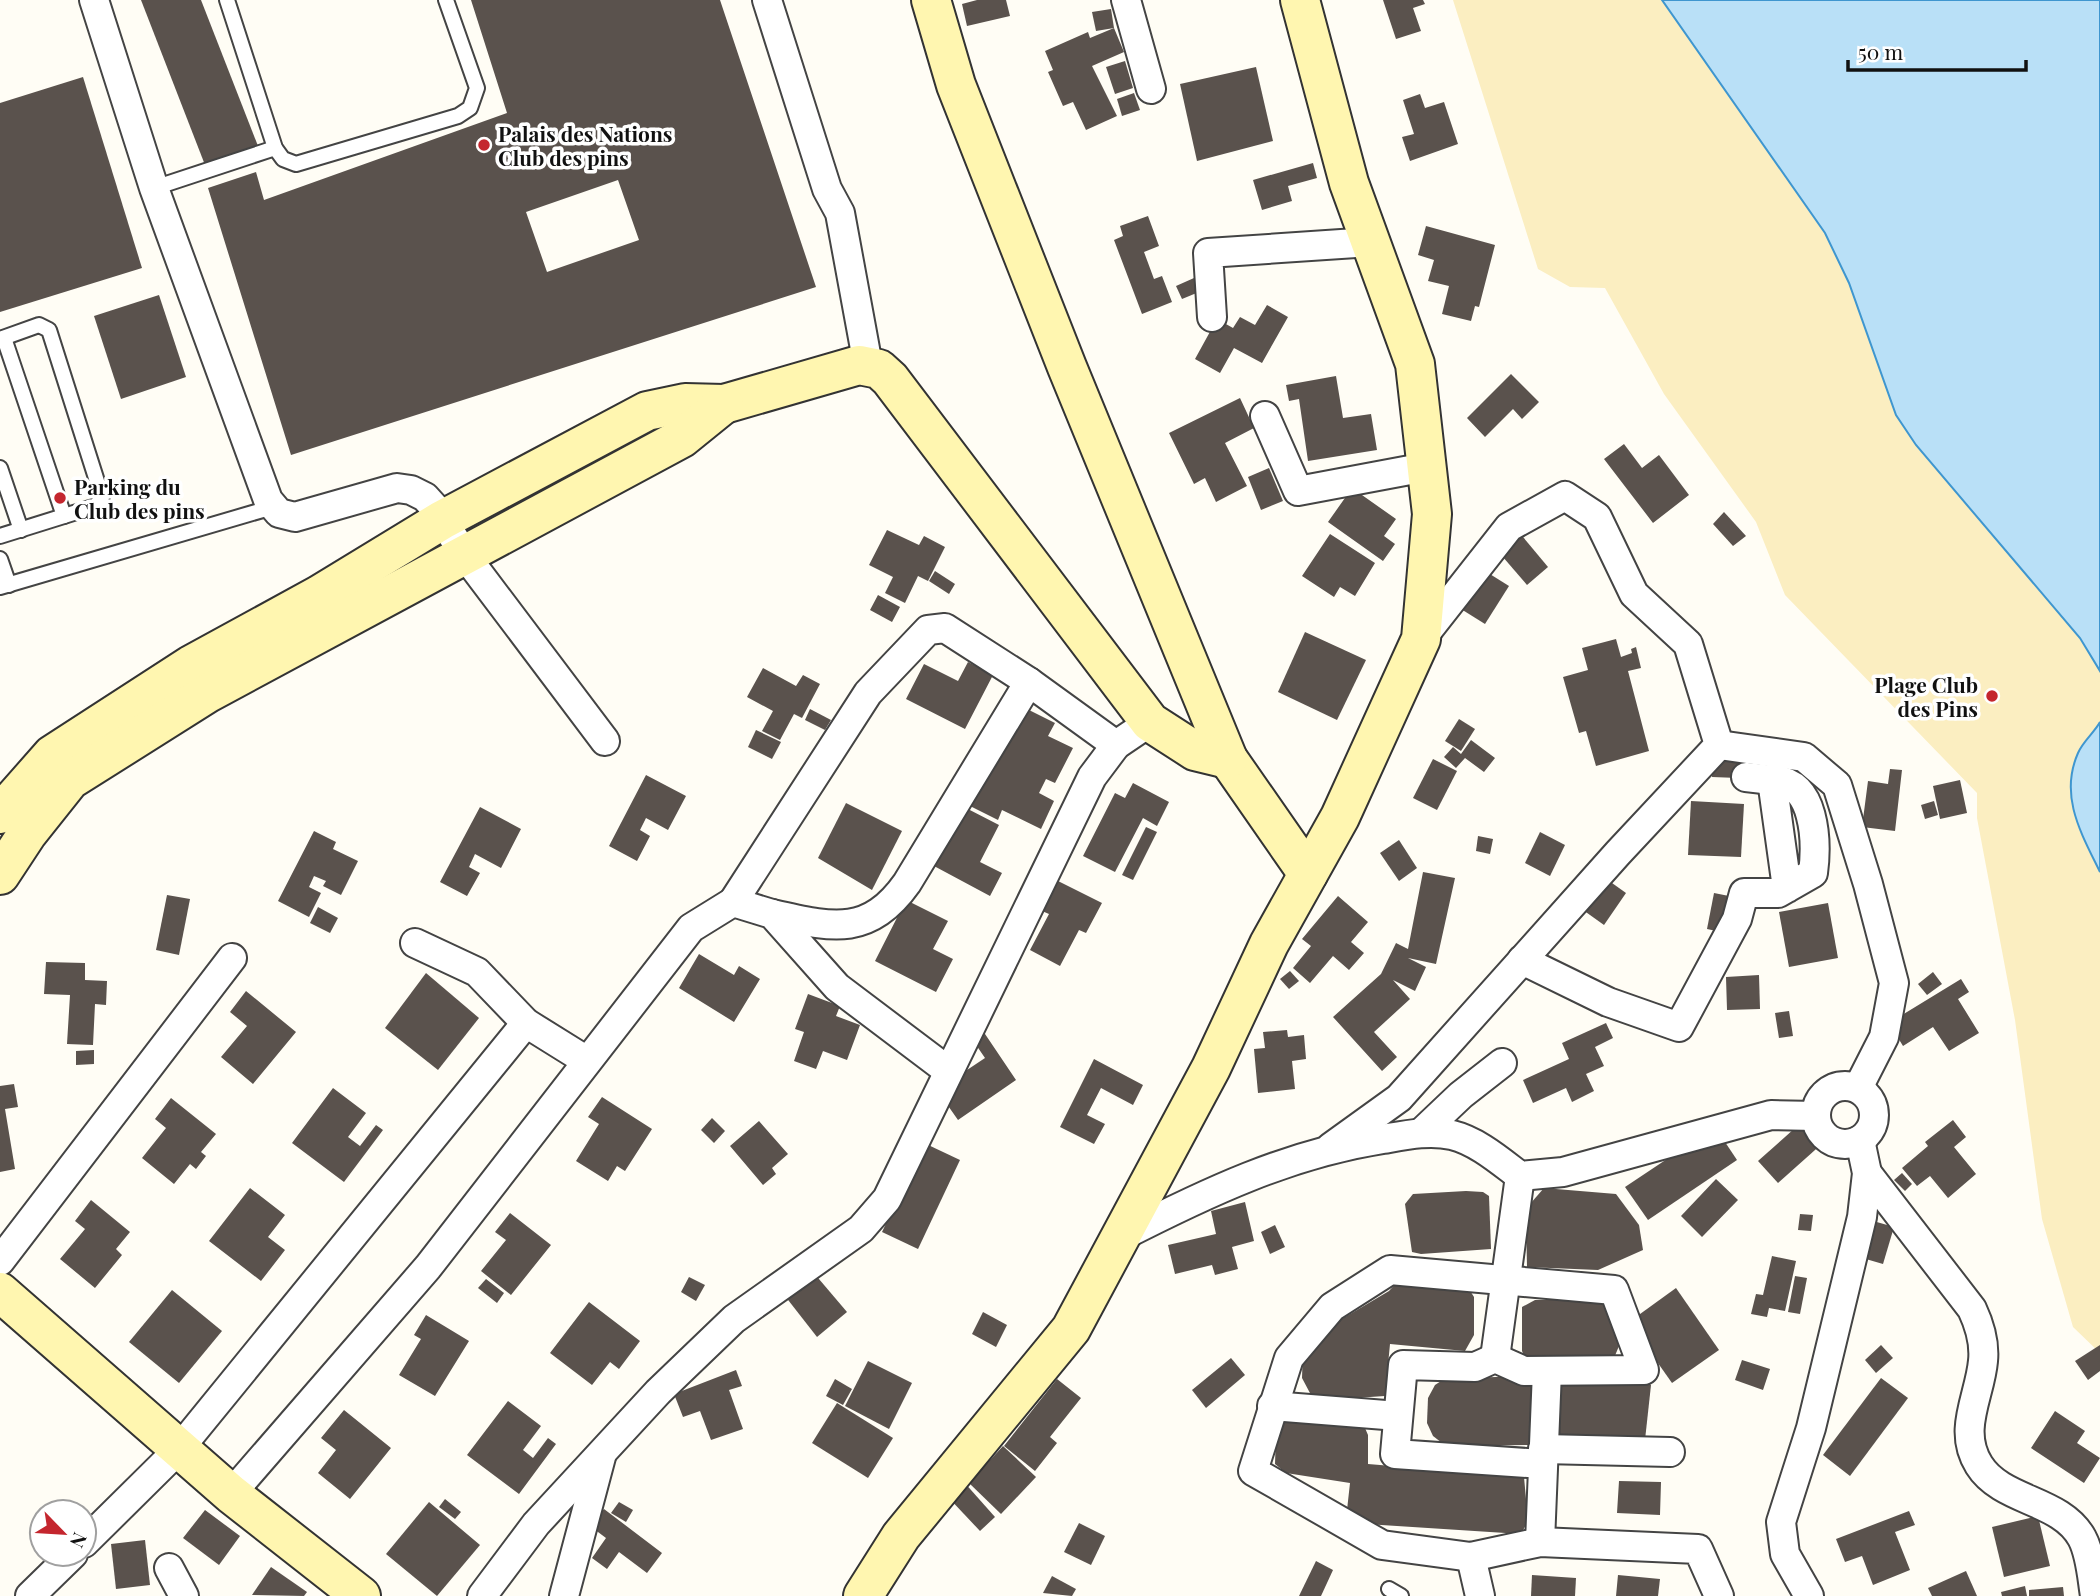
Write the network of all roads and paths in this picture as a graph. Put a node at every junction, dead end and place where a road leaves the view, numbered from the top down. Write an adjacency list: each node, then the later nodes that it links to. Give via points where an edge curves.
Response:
1 (94, 0): 10 (street)
2 (227, 0): 9 (lane)
3 (446, 0): 9 (lane, via 477,88 470,108 457,116 304,163 283,159)
4 (766, 0): 14 (street, via 827,189 840,213)
5 (931, 0): 35 (street, via 966,110)
6 (1126, 0): 8 (street)
7 (1300, 0): 11 (street, via 1349,183)
8 (1151, 89)
9 (275, 148): 10 (lane)
10 (154, 187): 21 (street)
11 (1371, 242): 12 (street, via 1208,253); 18 (street, via 1415,364)
12 (1212, 317)
13 (2, 338): 22 (lane); 22 (lane, via 39,325 51,335 102,497 96,506)
14 (868, 365): 15 (street); 31 (street, via 890,379)
15 (724, 404): 17 (street, via 685,403 647,411); 20 (street, via 681,439)
16 (1265, 416): 18 (street, via 1298,491)
17 (543, 467): 20 (street); 23 (street)
18 (1426, 467): 29 (street, via 1432,514)
19 (0, 468): 24 (lane)
20 (564, 501): 26 (street)
21 (273, 507): 23 (street, via 287,516 304,517 397,488 425,497); 28 (lane)
22 (64, 516): 24 (lane)
23 (442, 520): 26 (street); 37 (street, via 191,665 52,755)
24 (21, 530): 25 (lane)
25 (0, 536)
26 (464, 554): 32 (street); 39 (street, via 208,693 71,780)
27 (0, 559): 28 (lane)
28 (4, 586)
29 (1422, 639): 34 (street, via 1508,527 1565,496 1597,517 1634,594 1688,644); 38 (street, via 1340,817)
30 (1029, 682): 33 (street); 40 (street, via 945,628 928,629 868,692); 41 (street, via 908,883 882,911 857,923 828,926)
31 (1150, 722): 33 (street); 35 (street, via 1195,751)
32 (605, 740)
33 (1116, 745): 48 (street, via 1092,776)
34 (1719, 745): 44 (street); 49 (street, via 1804,757 1836,785 1894,983 1884,1037)
35 (1228, 759): 38 (street)
36 (1759, 778): 44 (street, via 1779,780 1798,790 1813,820 1817,847 1813,873 1778,893 1744,893 1737,919 1679,1027 1608,1002)
37 (0, 814)
38 (1308, 874): 56 (street)
39 (0, 875)
40 (733, 902): 41 (street); 46 (street, via 691,928)
41 (772, 914): 48 (street, via 838,987)
42 (415, 943): 45 (street, via 477,972)
43 (232, 958): 57 (street)
44 (1522, 960): 53 (street, via 1399,1098)
45 (526, 1023): 46 (street); 64 (street)
46 (587, 1061): 68 (street, via 428,1267)
47 (1502, 1063): 51 (street)
48 (947, 1070): 65 (street, via 887,1199 861,1229 734,1319)
49 (1858, 1088): 50 (street, via 1829,1090); 52 (street, via 1867,1094 1875,1113 1868,1133)
50 (1815, 1116): 52 (street, via 1830,1141); 55 (street, via 1771,1115 1563,1172)
51 (1422, 1132): 53 (street); 55 (street, via 1454,1135 1490,1153)
52 (1860, 1140): 54 (street)
53 (1331, 1147): 56 (street, via 1204,1194)
54 (1867, 1173): 82 (street, via 1862,1217 1811,1428 1781,1522 1785,1554); 83 (street, via 1972,1309 1980,1326 1983,1363 1969,1422 1979,1465 2000,1486 2074,1527 2088,1552)
55 (1520, 1176): 58 (street)
56 (1120, 1237): 79 (street, via 1072,1329 901,1536)
57 (0, 1261)
58 (1504, 1282): 60 (street); 61 (street, via 1614,1290 1644,1370); 62 (street, via 1390,1270 1332,1307 1289,1358)
59 (0, 1292): 64 (street)
60 (1495, 1358): 61 (street, via 1524,1371); 63 (street, via 1475,1367 1403,1365)
61 (1547, 1371): 67 (street)
62 (1272, 1406): 63 (street); 71 (street, via 1253,1471 1382,1545)
63 (1398, 1416): 67 (street, via 1395,1454)
64 (179, 1449): 68 (street); 69 (street)
65 (603, 1451): 77 (street, via 537,1524); 78 (street)
66 (1670, 1452): 67 (street)
67 (1542, 1457): 70 (street)
68 (231, 1494): 76 (street)
69 (98, 1529)
70 (1539, 1542): 71 (street); 81 (street, via 1698,1549)
71 (1471, 1558): 80 (street)
72 (59, 1568): 74 (street)
73 (169, 1568): 75 (street)
74 (30, 1596)
75 (184, 1596)
76 (361, 1596)
77 (482, 1596)
78 (564, 1596)
79 (863, 1596)
80 (1480, 1596)
81 (1719, 1596)
82 (1809, 1596)
83 (2095, 1596)

